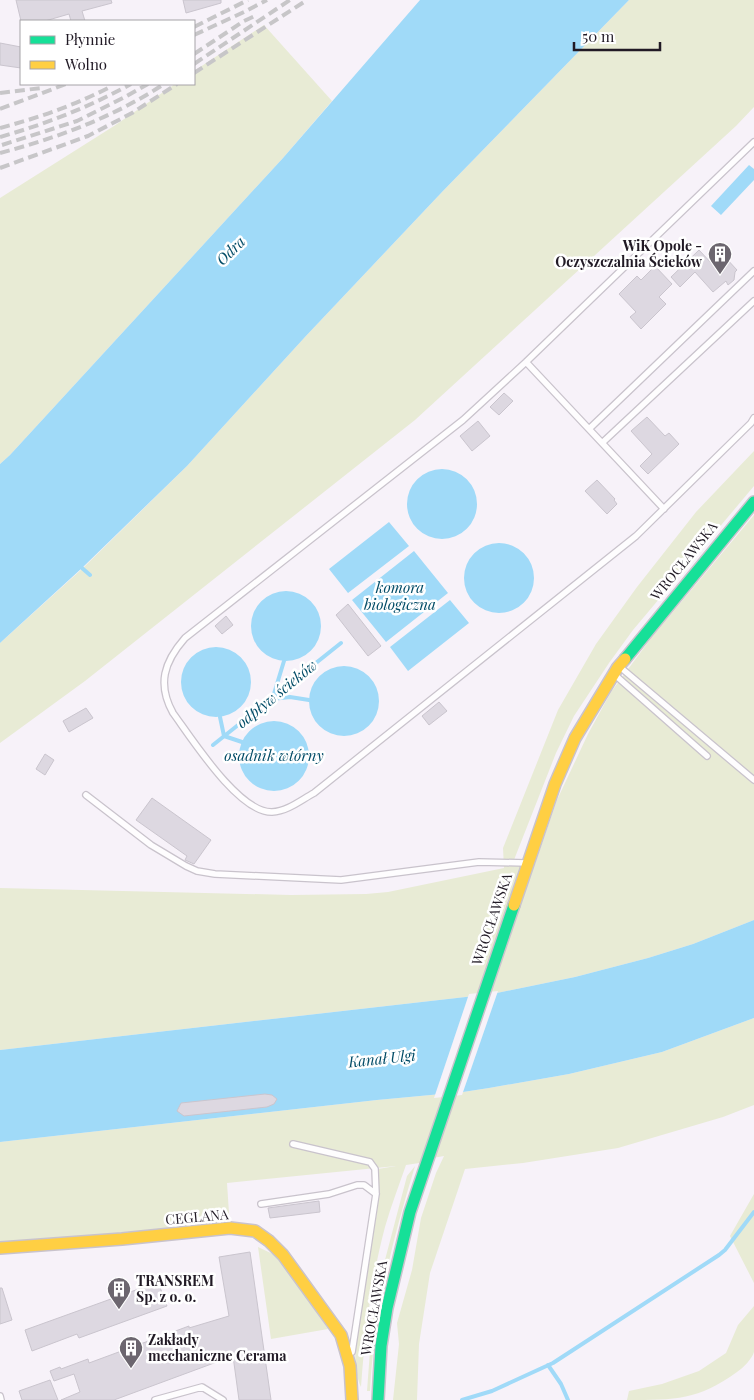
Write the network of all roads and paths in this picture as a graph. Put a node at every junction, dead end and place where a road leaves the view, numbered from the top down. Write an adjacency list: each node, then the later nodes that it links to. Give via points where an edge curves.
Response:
1 (754, 142): 4 (lane)
2 (754, 271): 6 (lane)
3 (754, 301): 7 (lane)
4 (526, 362): 6 (lane); 9 (lane, via 463,420 177,647 164,676 168,703 232,790 250,805 272,812 294,805 314,792 601,565)
5 (753, 420): 9 (lane)
6 (589, 429): 7 (lane)
7 (602, 443): 9 (lane)
8 (754, 502): 10 (main road, WROCŁAWSKA)
9 (664, 509)
10 (616, 670): 11 (lane); 12 (lane); 14 (main road, WROCŁAWSKA, via 575,738)
11 (707, 756)
12 (754, 780)
13 (86, 795): 14 (lane, via 151,845 186,866 206,872 342,880 479,862)
14 (527, 863): 25 (main road, WROCŁAWSKA, via 408,1220 387,1308)
15 (293, 1144): 16 (lane, via 370,1162 374,1168)
16 (376, 1194): 17 (lane, via 364,1185 357,1185 329,1194); 19 (lane)
17 (261, 1204)
18 (0, 1248): 19 (main road, CEGLANA, via 230,1228 256,1231 283,1255 340,1335 347,1348)
19 (351, 1368): 24 (main road, CEGLANA)
20 (0, 1396): 21 (lane)
21 (1, 1400)
22 (155, 1400): 23 (lane, via 202,1387)
23 (223, 1400)
24 (352, 1400)
25 (378, 1400)

